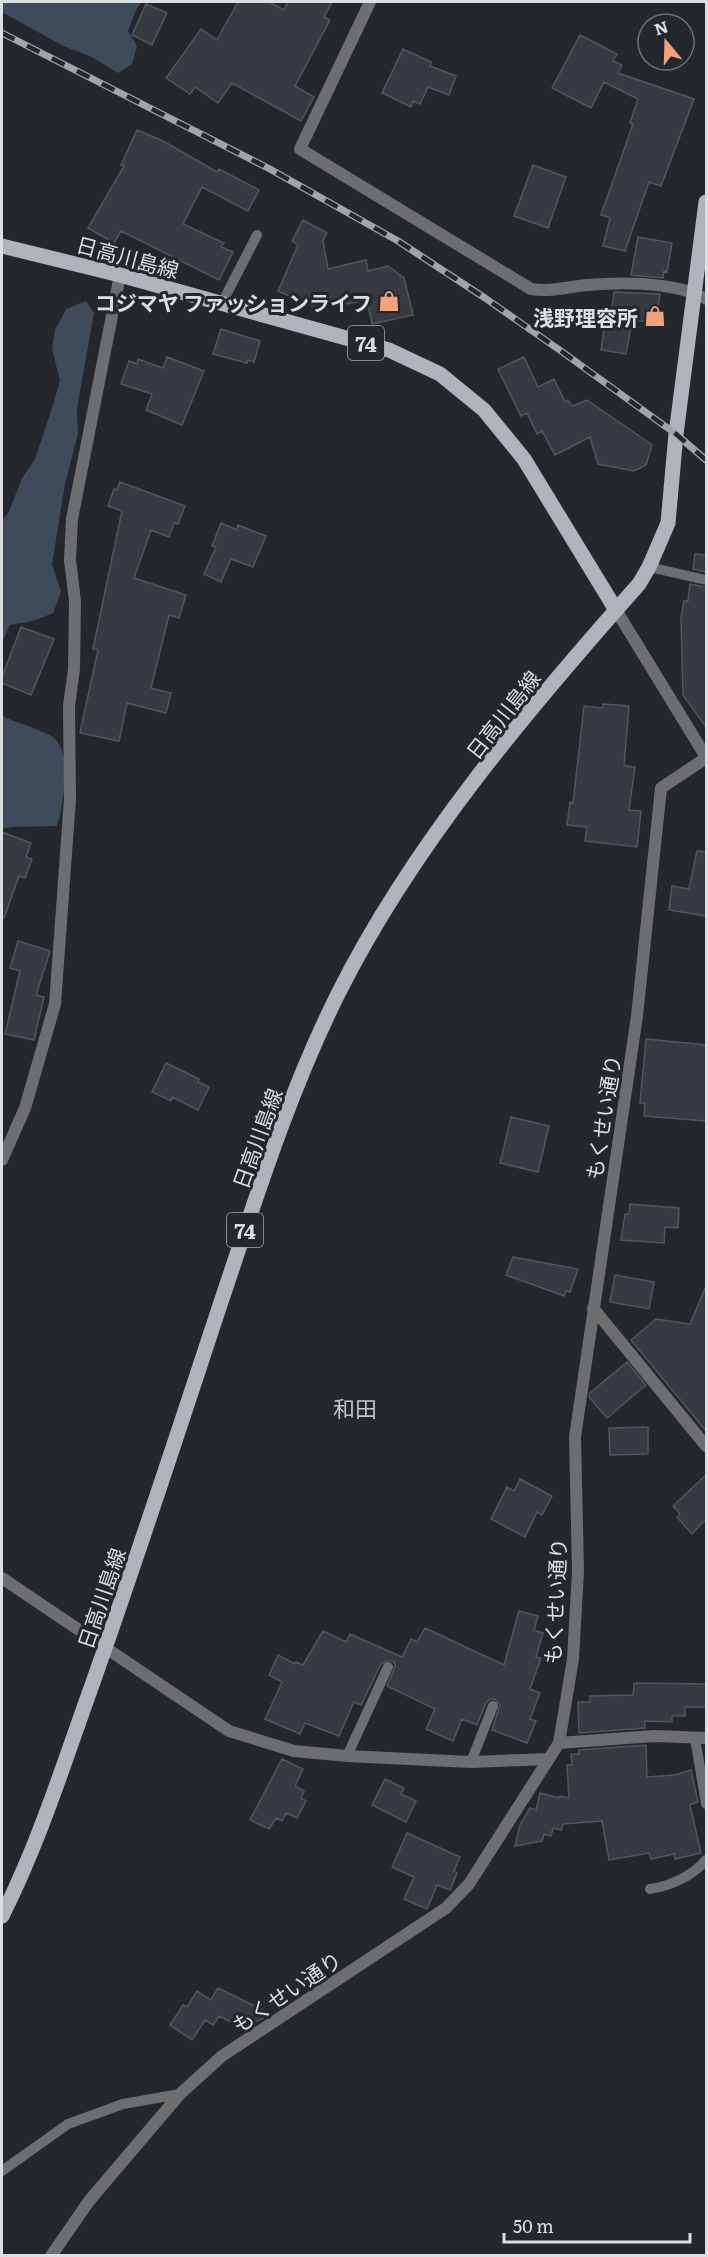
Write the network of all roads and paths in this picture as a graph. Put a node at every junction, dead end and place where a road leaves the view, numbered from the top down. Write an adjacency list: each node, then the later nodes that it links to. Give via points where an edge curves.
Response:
1 (370, 2): 6 (street, via 300,149 531,289 547,292 586,285 630,284 674,286)
2 (706, 202): 6 (main road, 日高川島線 / 74)
3 (256, 235): 7 (lane)
4 (2, 246): 5 (main road, 日高川島線 / 74)
5 (120, 275): 7 (main road, 日高川島線 / 74); 12 (street, via 72,519 70,560 75,601 69,706 70,799 55,1004 25,1108)
6 (700, 296): 8 (main road, 日高川島線 / 74, via 668,523)
7 (222, 303): 10 (main road, 日高川島線 / 74, via 389,350 440,374 484,410 524,459)
8 (649, 567): 9 (lane); 10 (main road, 日高川島線 / 74)
9 (706, 580)
10 (616, 610): 11 (street); 16 (main road, 日高川島線 / 74, via 540,698 456,807 391,899 339,993 267,1166)
11 (706, 758): 13 (street, もくせい通り, via 661,788 637,1016)
12 (2, 1160)
13 (593, 1308): 14 (street); 20 (street, もくせい通り, via 575,1437 578,1571 573,1659)
14 (706, 1446)
15 (2, 1578): 16 (street)
16 (105, 1648): 21 (street, via 229,1731 294,1751); 27 (main road, 日高川島線 / 74, via 41,1826)
17 (388, 1667): 21 (lane)
18 (493, 1706): 23 (lane)
19 (701, 1738): 20 (street, via 654,1736); 24 (lane)
20 (559, 1743): 22 (street, もくせい通り)
21 (347, 1756): 23 (street)
22 (549, 1759): 23 (street); 28 (street, もくせい通り, via 469,1884 446,1908 222,2056)
23 (471, 1762)
24 (706, 1804)
25 (706, 1860): 26 (lane, via 668,1887)
26 (650, 1889)
27 (2, 1916)
28 (180, 2094): 29 (lane, via 123,2104 69,2124); 30 (street, もくせい通り, via 89,2200)
29 (2, 2171)
30 (51, 2256)

